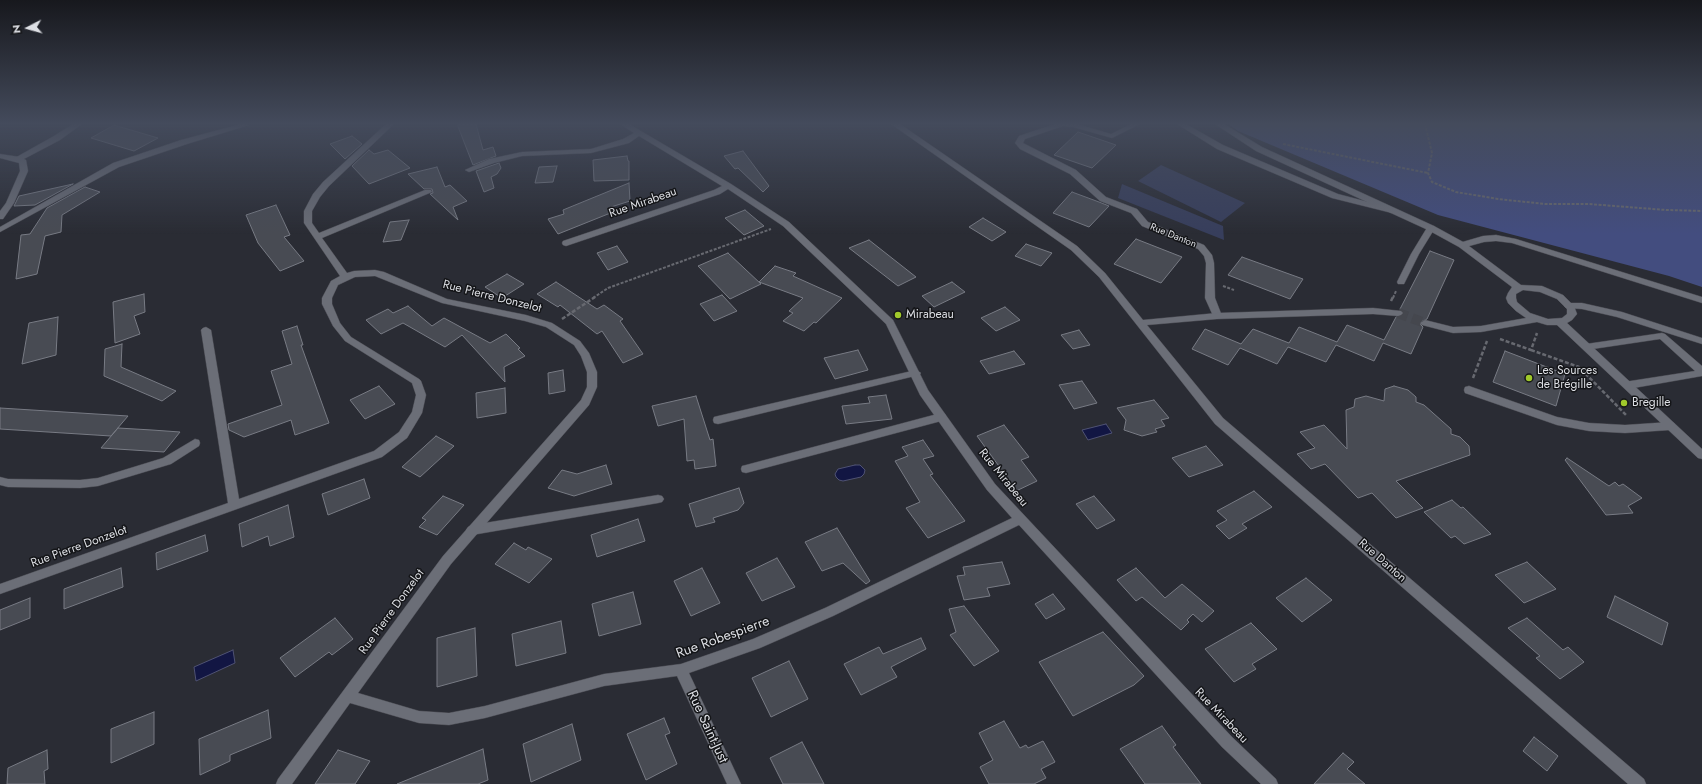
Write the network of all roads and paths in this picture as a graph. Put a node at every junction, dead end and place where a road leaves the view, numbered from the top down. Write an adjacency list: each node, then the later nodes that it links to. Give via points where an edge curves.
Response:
1 (20, 161): 18 (street, via 23,162 22,178 10,204)
2 (129, 161): 21 (street, via 116,165)
3 (351, 161): 22 (street, via 326,184 308,211 308,223)
4 (491, 161): 12 (street)
5 (685, 161): 14 (street, Rue Mirabeau)
6 (948, 161): 34 (street, Rue Danton, via 1074,248 1102,275)
7 (1050, 161): 31 (street, Rue Danton, via 1073,172 1103,199 1134,211 1145,224 1201,247 1208,255 1210,263 1210,298)
8 (1252, 161): 17 (street, via 1335,196)
9 (1284, 161): 17 (street)
10 (1366, 161): 13 (path)
11 (1430, 161): 13 (path)
12 (469, 170)
13 (1428, 173): 16 (path, via 1432,182 1456,192 1498,199 1544,204)
14 (728, 186): 19 (street, Rue Mirabeau); 23 (street, Rue Mirabeau, via 717,192)
15 (428, 192): 22 (street)
16 (1702, 211)
17 (1401, 214): 20 (street)
18 (0, 217)
19 (786, 224): 36 (path, via 608,288); 44 (street, Rue Mirabeau, via 890,322)
20 (1431, 228): 24 (street); 26 (street)
21 (0, 230)
22 (318, 237): 25 (street)
23 (566, 243)
24 (1462, 245): 27 (street); 28 (street, via 1483,239 1513,241)
25 (345, 277): 36 (street, Rue Pierre Donzelot, via 354,274 384,275 445,301 526,318); 56 (street, Rue Pierre Donzelot, via 334,283 327,298 336,324 348,339 416,381 421,395 417,413 403,435 378,454)
26 (1401, 282)
27 (1519, 288): 29 (street, via 1532,287 1552,292); 32 (street, via 1512,293 1513,303 1527,315)
28 (1702, 300)
29 (1569, 306): 33 (street, via 1572,314); 40 (street, via 1582,306 1619,314)
30 (1398, 313): 31 (street, via 1373,311)
31 (1217, 316): 34 (street)
32 (1540, 320): 33 (street); 35 (street, via 1481,330 1453,330); 42 (path)
33 (1560, 322): 41 (street)
34 (1141, 323): 65 (street, Rue Danton, via 1219,421)
35 (1425, 323)
36 (553, 327): 58 (street, Rue Pierre Donzelot, via 576,343 586,355 592,372 592,388 585,402)
37 (206, 330): 56 (street)
38 (1489, 335): 46 (path)
39 (1496, 338): 42 (path)
40 (1702, 341)
41 (1586, 347): 43 (street, via 1662,336); 45 (street)
42 (1531, 350): 50 (path, via 1579,367)
43 (1702, 372): 45 (street)
44 (916, 373): 47 (street, Rue Mirabeau, via 924,392); 48 (street)
45 (1628, 385): 49 (street)
46 (1469, 390): 50 (street, via 1557,421 1590,427)
47 (941, 417): 53 (street); 57 (street, Rue Mirabeau, via 991,487)
48 (718, 420)
49 (1670, 426): 50 (street); 52 (street)
50 (1639, 428)
51 (195, 443): 54 (street, via 167,461 98,482 80,484)
52 (1702, 455)
53 (746, 469)
54 (0, 481)
55 (658, 499): 58 (street)
56 (234, 505): 59 (street, Rue Pierre Donzelot)
57 (1020, 520): 60 (street, Rue Robespierre, via 829,612 756,644); 64 (street, Rue Mirabeau, via 1227,742)
58 (472, 530): 61 (street, Rue Pierre Donzelot)
59 (0, 589)
60 (681, 670): 61 (street, Rue Robespierre, via 604,680 449,719 419,717); 63 (street, Rue Saint-Just)
61 (347, 696): 62 (street, Rue Pierre Donzelot)
62 (283, 784)
63 (734, 784)
64 (1271, 784)
65 (1639, 784)

